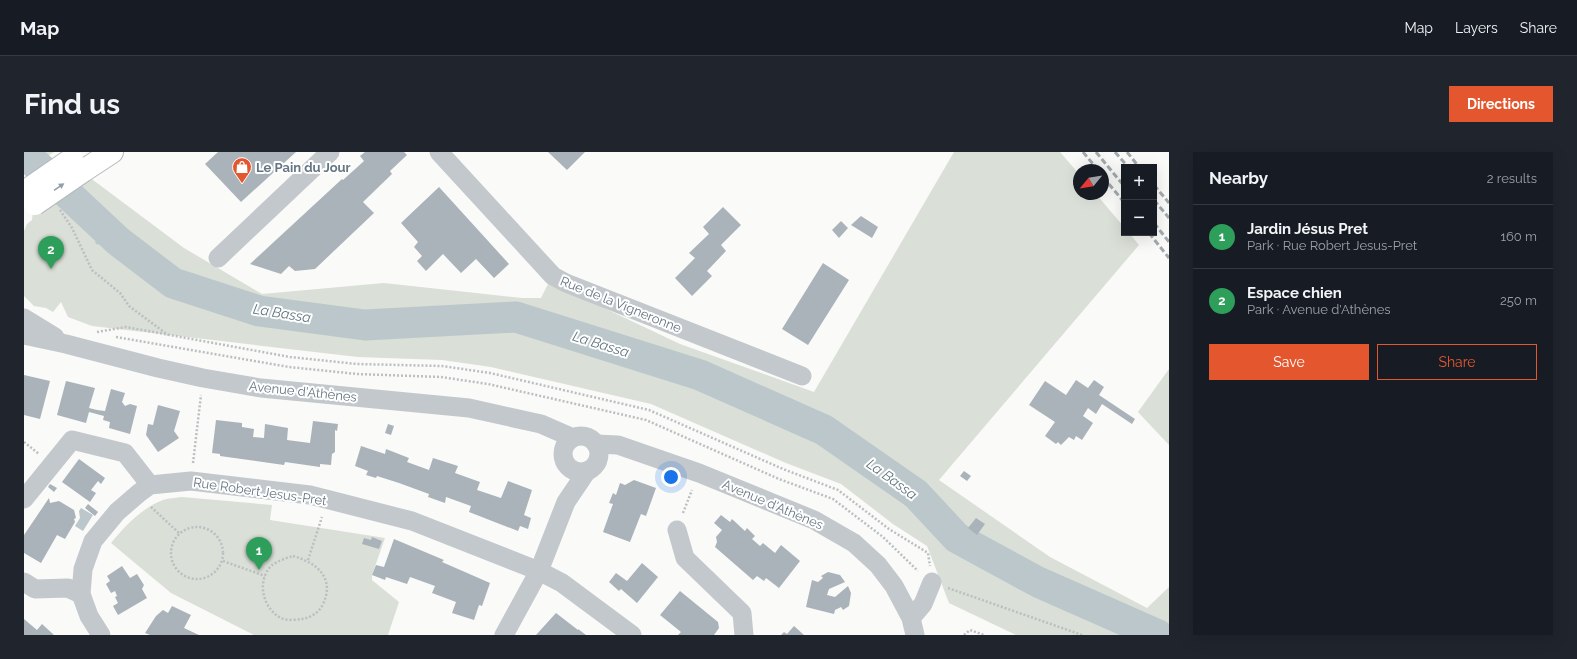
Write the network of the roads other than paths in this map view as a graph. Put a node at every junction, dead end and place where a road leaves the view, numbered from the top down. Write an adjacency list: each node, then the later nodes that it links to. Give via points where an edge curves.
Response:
1 (112, 152): 4 (main road)
2 (330, 152): 6 (street)
3 (439, 152): 10 (street, Rue de la Vigneronne, via 553,276)
4 (80, 161): 5 (main road, bridge)
5 (35, 203)
6 (218, 258)
7 (24, 318): 9 (street, Avenue d'Athènes)
8 (24, 335): 9 (street, Avenue d'Athènes)
9 (66, 344): 11 (street, Avenue d'Athènes, via 203,378 262,388 469,408 541,424)
10 (802, 376)
11 (568, 451): 12 (street, via 576,472); 12 (street, via 580,436 589,438); 15 (street)
12 (594, 459): 15 (street); 21 (street, Avenue d'Athènes, via 628,449 699,473 814,520 854,544 878,565 894,586)
13 (145, 489): 14 (street, via 124,453 72,440); 17 (street, Rue Robert Jesus-Pret, via 190,481 310,495 412,521); 20 (street, via 117,512 93,541 82,569)
14 (24, 499)
15 (566, 502): 17 (street)
16 (677, 530): 25 (street, via 685,558 742,613)
17 (539, 571): 23 (street); 24 (street, Rue Robert Jesus-Pret, via 562,583)
18 (24, 582): 20 (street, via 34,589 68,588)
19 (932, 582): 21 (street)
20 (81, 594): 22 (street, via 89,616)
21 (913, 627)
22 (101, 635)
23 (504, 635)
24 (632, 635)
25 (744, 635)

